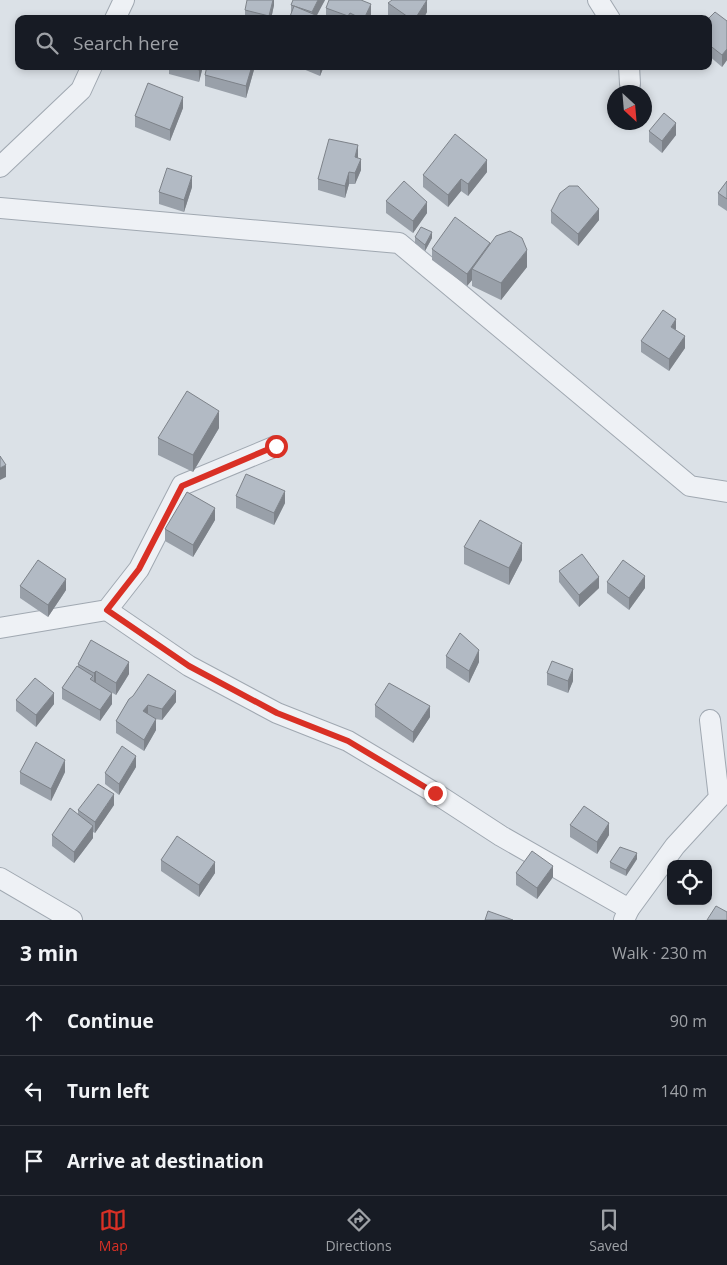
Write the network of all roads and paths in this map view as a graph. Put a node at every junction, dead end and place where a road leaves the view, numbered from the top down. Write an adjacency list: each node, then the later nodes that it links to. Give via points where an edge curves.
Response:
1 (124, 0): 3 (street)
2 (598, 0): 4 (street)
3 (117, 15)
4 (607, 15)
5 (90, 70): 6 (street, via 81,90)
6 (0, 168)
7 (0, 208): 9 (street, via 399,243 690,486)
8 (276, 446): 10 (street, via 182,486 139,569)
9 (727, 492)
10 (107, 610): 11 (street); 14 (street, via 189,666 277,713 348,741)
11 (0, 628)
12 (710, 720): 14 (street, via 719,798 675,846)
13 (0, 878): 15 (street)
14 (626, 915)
15 (72, 920)

